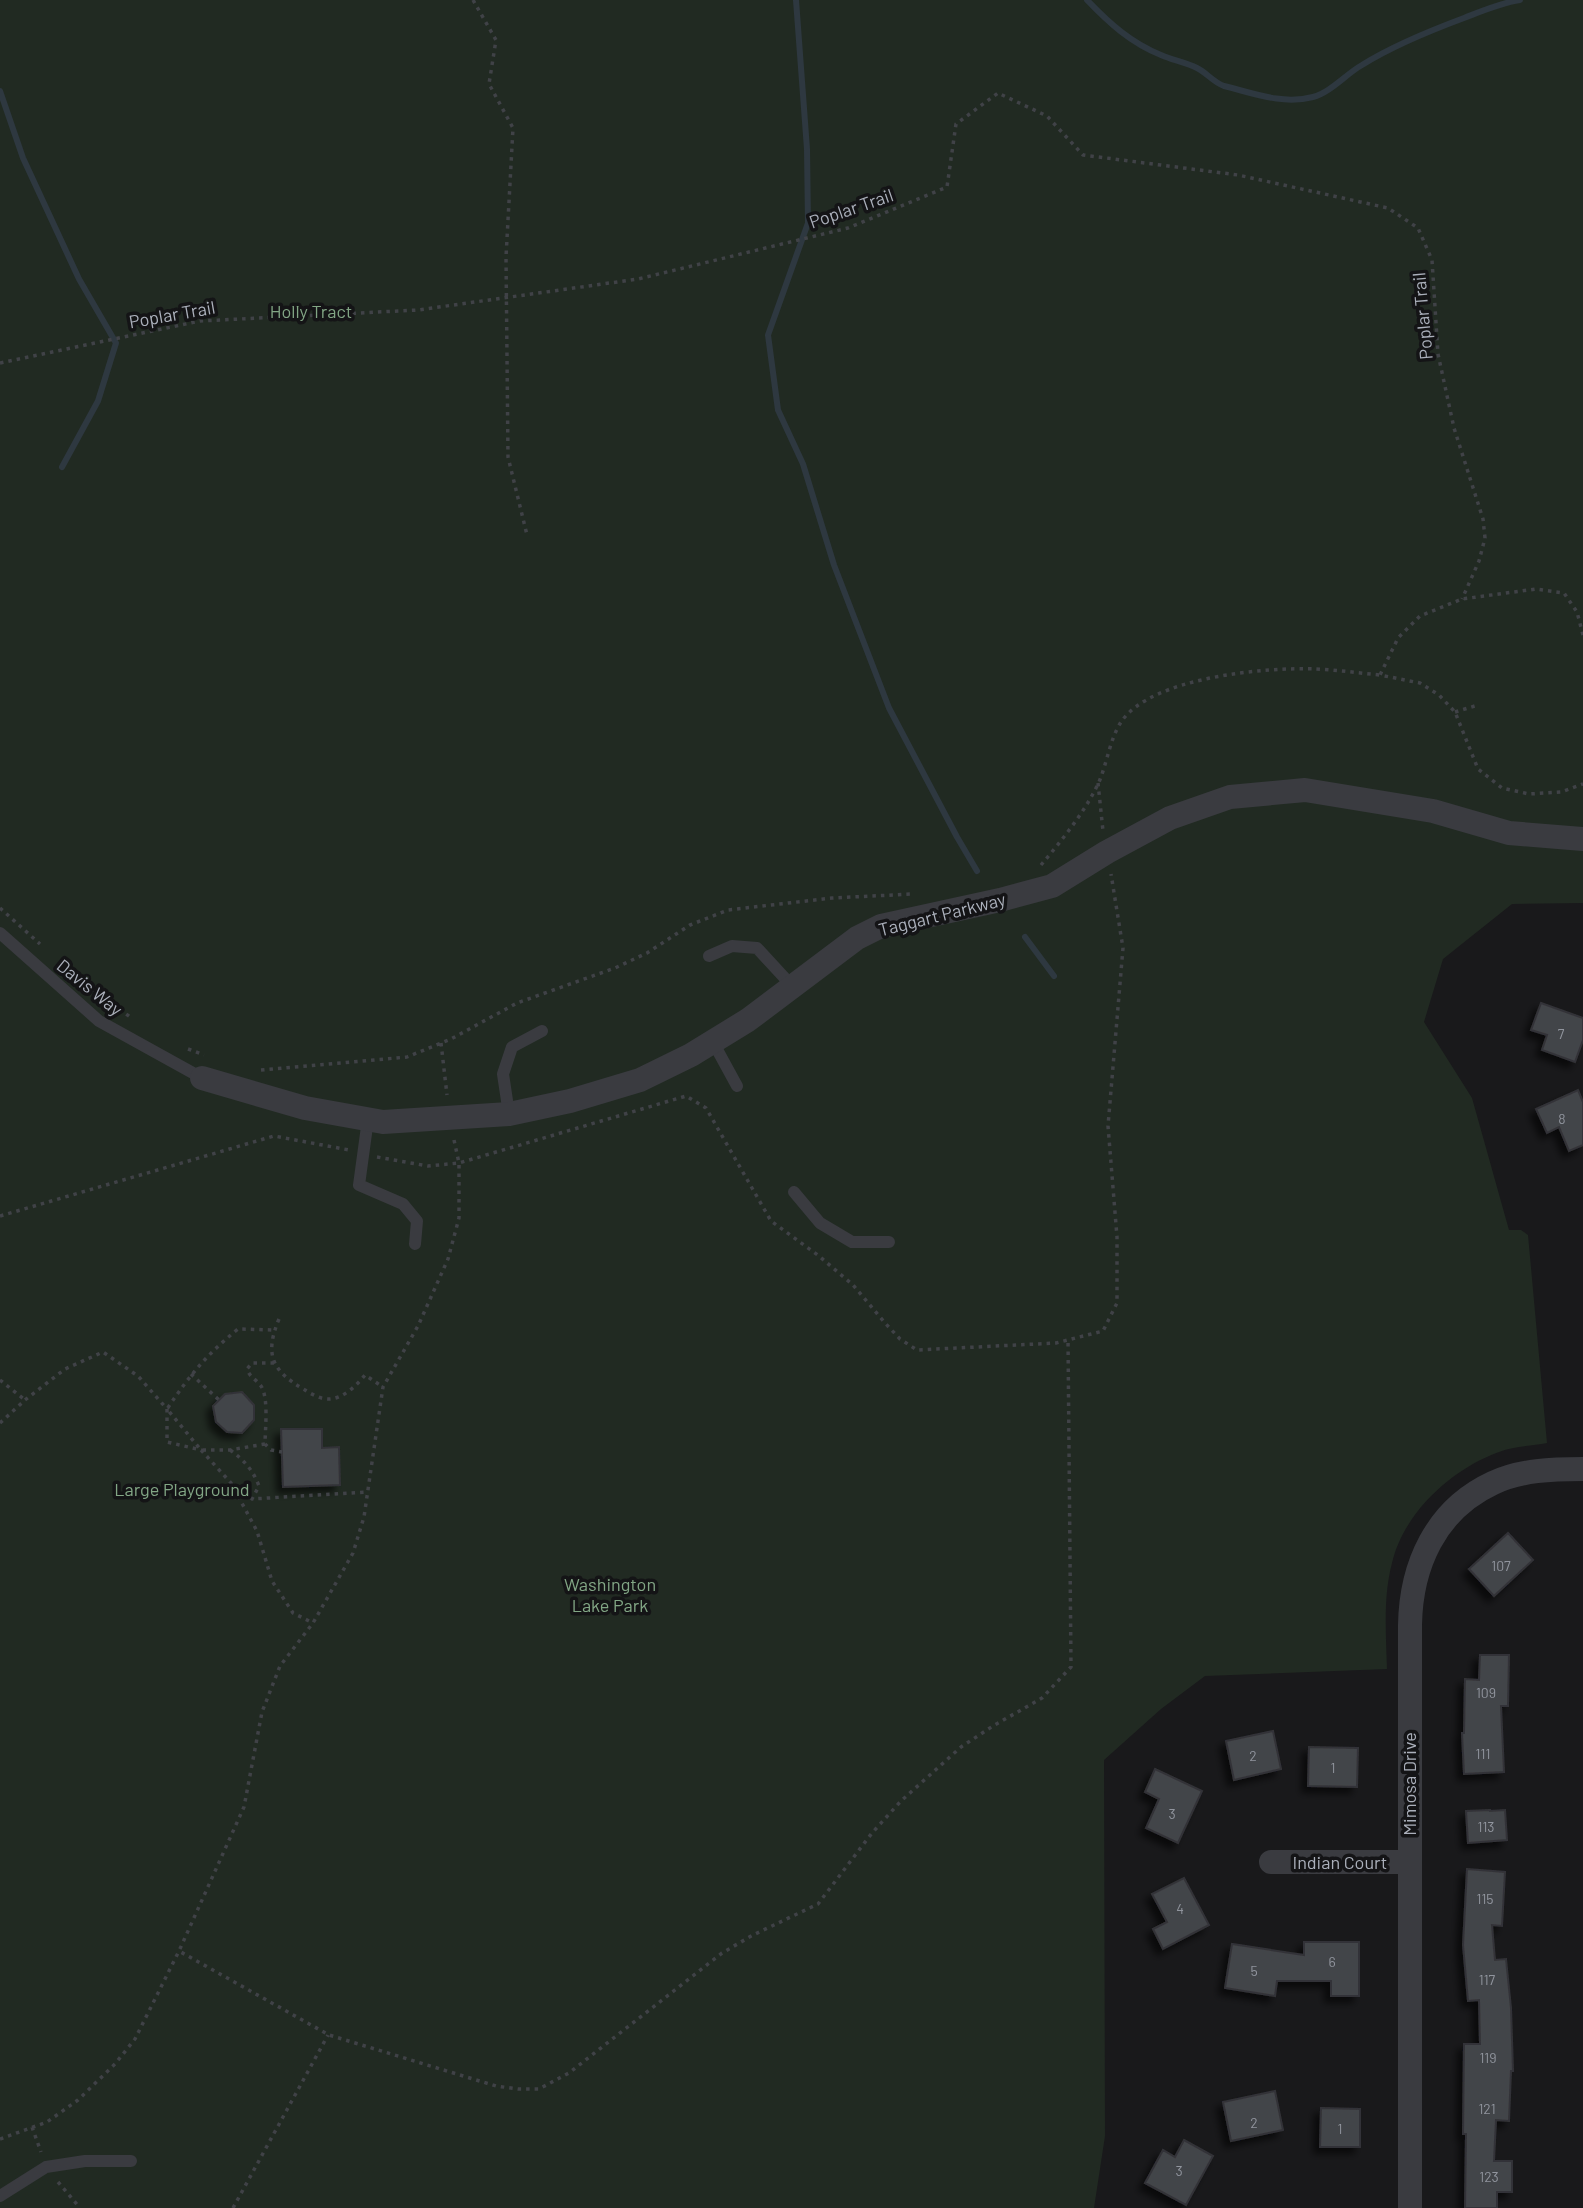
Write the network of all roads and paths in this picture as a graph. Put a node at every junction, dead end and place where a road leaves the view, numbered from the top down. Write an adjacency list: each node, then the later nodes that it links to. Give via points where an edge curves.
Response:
1 (473, 0): 2 (path, via 495,40 489,84 513,128)
2 (506, 298): 3 (path, Poplar Trail, via 418,310 200,321); 4 (path, via 508,457); 5 (path, Poplar Trail, via 638,279 848,228 947,187 956,124 998,93 1047,116 1083,155 1238,175 1388,208 1418,228 1432,260 1438,354 1454,428 1483,519 1485,538 1479,561)
3 (0, 363)
4 (527, 535)
5 (1462, 599): 6 (path, via 1536,589 1563,593 1577,612); 7 (path, via 1420,616 1398,638)
6 (1583, 635)
7 (1380, 675): 9 (path, via 1420,683); 10 (path, via 1316,669 1252,672 1166,689 1136,705 1120,722)
8 (1478, 705): 9 (path)
9 (1455, 712): 11 (path, via 1478,769 1502,788 1529,794 1561,792)
10 (1098, 783): 12 (path); 15 (path)
11 (1583, 784)
12 (1104, 836)
13 (1583, 839): 22 (street, Taggart Parkway, via 1509,833 1433,811 1305,790 1230,797 1170,818 1052,886 881,926 857,938)
14 (1109, 866): 40 (path, via 1123,948 1108,1126 1117,1303 1103,1331)
15 (1038, 869)
16 (921, 894): 28 (path, via 728,910 690,925 615,968 517,1003 452,1039 407,1057)
17 (0, 908): 19 (path)
18 (0, 933): 27 (lane, Davis Way, via 99,1021)
19 (44, 947)
20 (709, 956): 22 (lane, via 732,946 757,948)
21 (80, 980): 23 (path)
22 (793, 987): 25 (street, Taggart Parkway)
23 (142, 1025)
24 (542, 1031): 30 (lane, via 512,1047 503,1074)
25 (713, 1042): 29 (lane); 30 (street, Taggart Parkway, via 640,1080)
26 (188, 1049): 27 (path)
27 (207, 1068): 31 (street, Taggart Parkway, via 304,1108)
28 (251, 1071)
29 (737, 1086)
30 (509, 1114): 31 (street, Taggart Parkway, via 383,1122)
31 (368, 1119): 32 (lane)
32 (363, 1153): 33 (path, via 428,1166); 35 (path, via 274,1136); 37 (lane, via 359,1185 403,1204 417,1221)
33 (459, 1163): 40 (path, via 686,1096 706,1108 771,1221 853,1285 884,1323 917,1350); 44 (path, via 459,1218 448,1259 418,1326)
34 (794, 1192): 36 (lane, via 820,1223 852,1242)
35 (0, 1216)
36 (889, 1242)
37 (415, 1244)
38 (279, 1319): 39 (path)
39 (274, 1330): 41 (path); 42 (path, via 238,1329)
40 (1068, 1339): 61 (path, via 1071,1667 1042,1698 961,1747 932,1772 872,1833 818,1904 722,1953 569,2073 539,2089 496,2086)
41 (274, 1363): 44 (path, via 284,1377 330,1399 354,1388 365,1376); 49 (path, via 252,1363 247,1369 265,1395)
42 (191, 1374): 46 (path); 47 (path)
43 (0, 1380): 45 (path)
44 (383, 1387): 54 (path)
45 (25, 1399): 47 (path, via 65,1370 103,1352 138,1376); 48 (path)
46 (219, 1399)
47 (167, 1409): 50 (path); 50 (path, via 167,1442)
48 (0, 1423)
49 (265, 1444): 51 (path); 52 (path)
50 (201, 1450): 51 (path); 56 (path)
51 (230, 1450): 55 (path, via 254,1473 259,1486)
52 (282, 1452)
53 (1583, 1469): 59 (street, Mimosa Drive, via 1527,1473 1492,1483 1452,1513 1422,1556 1410,1608)
54 (368, 1492): 55 (path); 57 (path, via 353,1553)
55 (252, 1499): 56 (path)
56 (241, 1500): 57 (path, via 257,1531 271,1581 293,1614)
57 (313, 1623): 60 (path, via 280,1666 262,1712 244,1807)
58 (1271, 1862): 59 (street, Indian Court)
59 (1409, 1862): 66 (street, Mimosa Drive)
60 (179, 1951): 61 (path); 62 (path, via 135,2039 116,2064 47,2122)
61 (329, 2035): 65 (path)
62 (0, 2139)
63 (131, 2161): 64 (lane, via 46,2167)
64 (0, 2196)
65 (233, 2208)
66 (1410, 2208)

